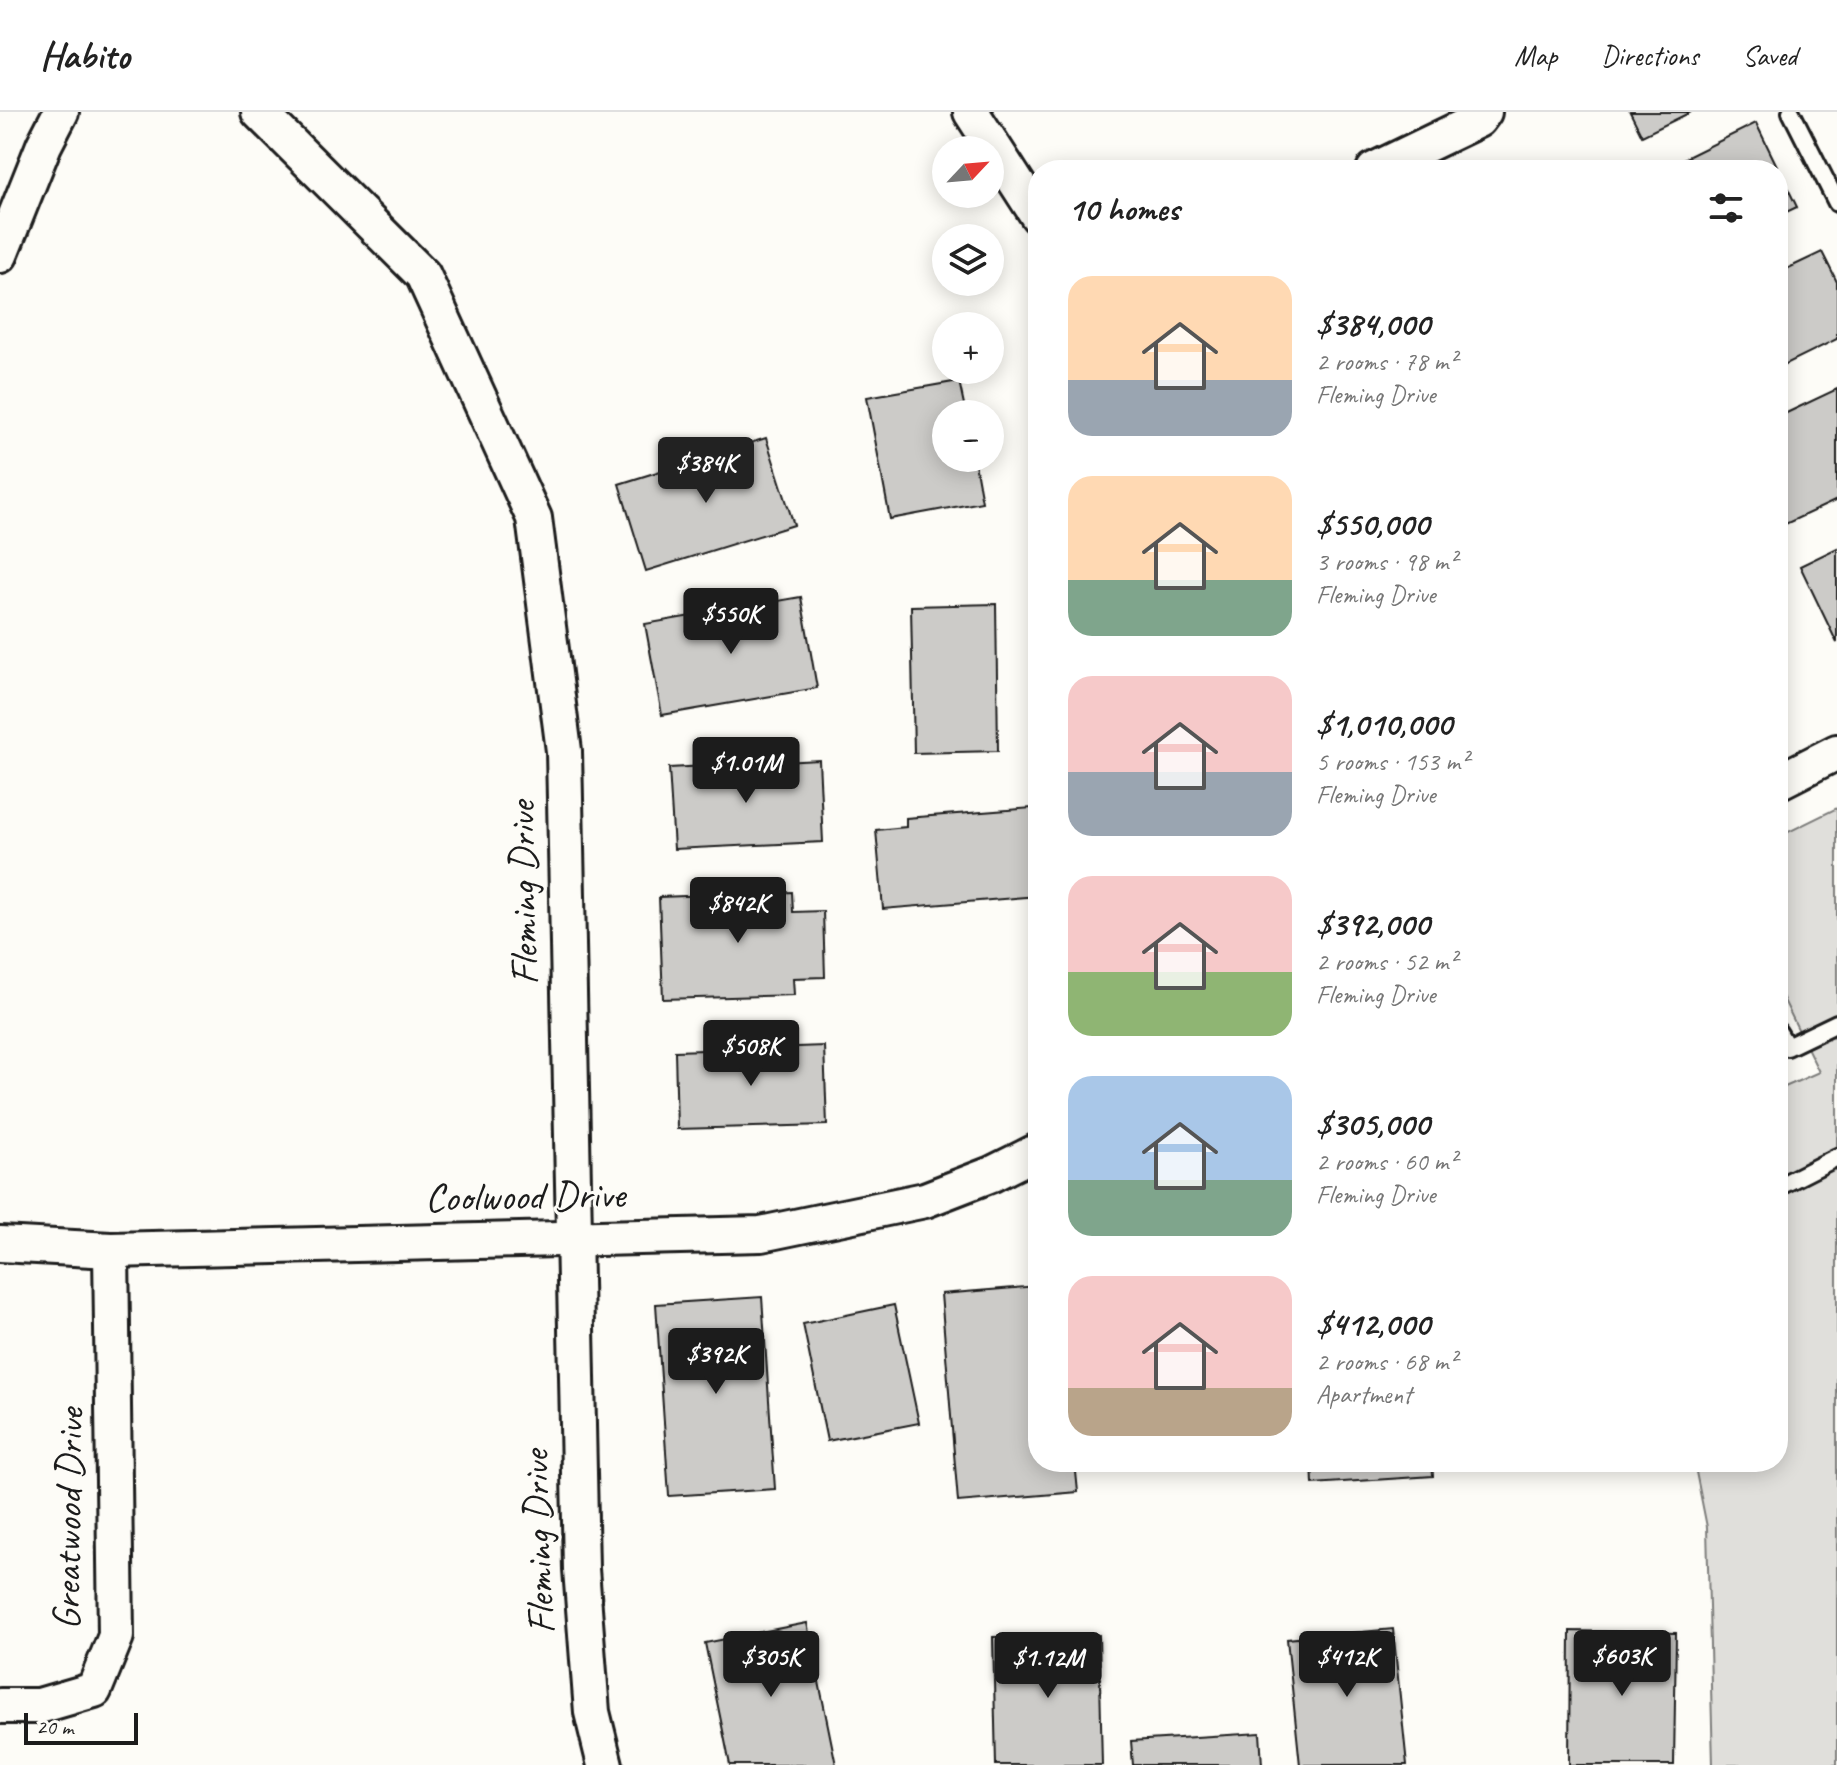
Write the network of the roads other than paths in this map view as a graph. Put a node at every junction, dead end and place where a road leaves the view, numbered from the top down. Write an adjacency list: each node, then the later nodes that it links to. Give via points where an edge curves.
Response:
1 (61, 112): 9 (street)
2 (259, 112): 17 (street, Fleming Drive, via 423,275 534,518 564,751)
3 (971, 112): 7 (street)
4 (1484, 112): 6 (street, via 1478,120)
5 (1791, 112): 8 (lane)
6 (1395, 160)
7 (1028, 200)
8 (1837, 203)
9 (0, 255)
10 (1837, 752): 11 (street)
11 (1788, 777)
12 (1837, 1023): 13 (lane)
13 (1788, 1046)
14 (1028, 1156): 17 (street, Coolwood Drive, via 925,1200 865,1215 761,1234)
15 (1837, 1157): 16 (lane)
16 (1788, 1182)
17 (574, 1239): 19 (street, Coolwood Drive); 21 (street, Fleming Drive, via 581,1569 592,1712)
18 (0, 1244): 19 (street, Coolwood Drive)
19 (111, 1250): 20 (street, Greatwood Drive, via 116,1636 94,1690 39,1706)
20 (0, 1706)
21 (605, 1765)

